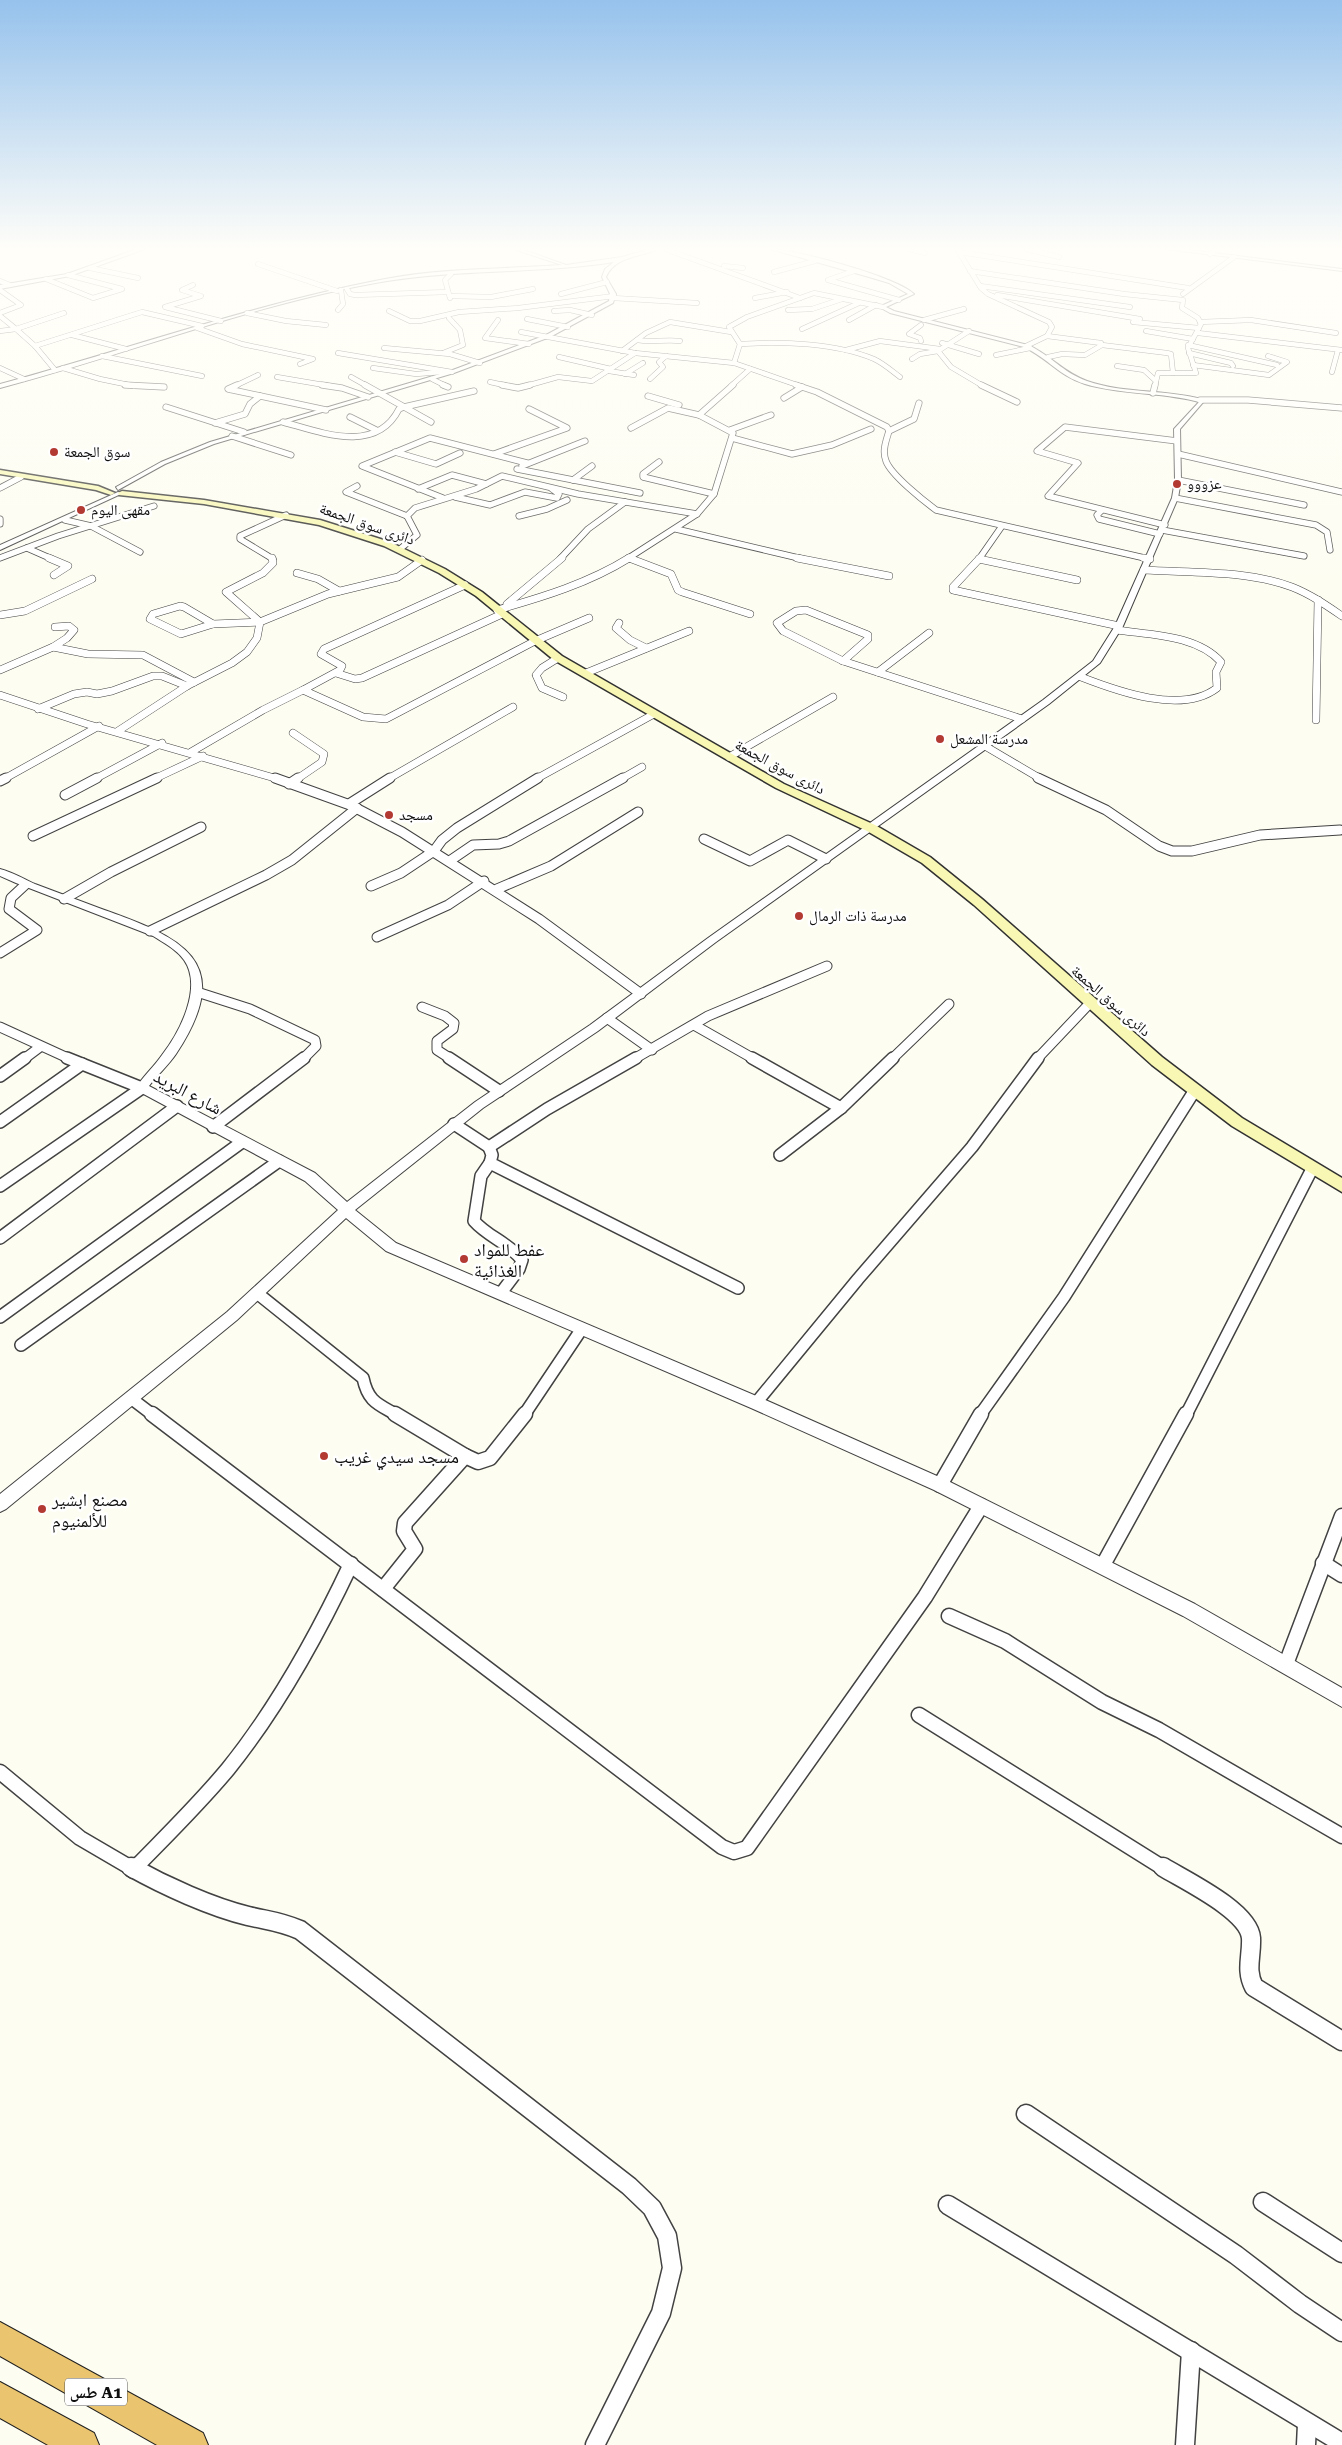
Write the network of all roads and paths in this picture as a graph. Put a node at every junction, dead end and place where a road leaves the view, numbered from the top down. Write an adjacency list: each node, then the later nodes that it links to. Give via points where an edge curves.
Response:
1 (50, 363): 28 (street)
2 (79, 363): 25 (street)
3 (138, 363): 37 (street)
4 (400, 363): 31 (street)
5 (480, 363): 31 (street)
6 (585, 363): 29 (street)
7 (620, 363): 29 (street)
8 (643, 363): 35 (street)
9 (660, 363): 44 (street, via 663,367)
10 (734, 363): 27 (street)
11 (880, 363): 42 (street)
12 (948, 363): 59 (street, via 999,395)
13 (1054, 363): 52 (street, via 1066,375 1079,381 1113,389)
14 (1137, 363): 32 (street)
15 (1172, 363): 34 (street)
16 (1192, 363): 22 (street)
17 (1231, 363): 30 (street, via 1234,365)
18 (1268, 363): 23 (street)
19 (1284, 363): 23 (street)
20 (1335, 363): 33 (street)
21 (1117, 366): 45 (street, via 1144,370)
22 (1193, 366): 30 (street); 34 (street, via 1196,373)
23 (1281, 366): 30 (street, via 1269,375)
24 (0, 368): 43 (street)
25 (63, 368): 28 (street); 48 (street, via 106,381 148,388)
26 (373, 368): 31 (street, via 406,374)
27 (750, 369): 50 (street); 67 (street)
28 (56, 370): 43 (street)
29 (610, 370): 35 (street); 46 (street, via 589,382 558,377 518,388)
30 (1230, 370)
31 (449, 371): 41 (street)
32 (1161, 372): 34 (street); 45 (street)
33 (1332, 372)
34 (1173, 373)
35 (625, 374): 38 (street)
36 (258, 375): 54 (street, via 228,389)
37 (202, 376)
38 (634, 376)
39 (277, 377): 56 (street, via 342,388)
40 (351, 378): 53 (street)
41 (432, 378): 49 (street); 53 (street)
42 (900, 378)
43 (24, 379): 47 (street)
44 (650, 379)
45 (1156, 381): 52 (street)
46 (490, 382)
47 (0, 386)
48 (164, 387)
49 (448, 387)
50 (802, 387): 57 (street); 77 (street)
51 (474, 391): 62 (street)
52 (1154, 393): 58 (street)
53 (382, 394): 56 (street); 62 (street)
54 (260, 396): 66 (street); 72 (street, via 250,404 245,414)
55 (648, 396): 65 (street, via 682,405)
56 (368, 397): 66 (street)
57 (784, 398)
58 (1200, 400): 63 (street, via 1248,400); 82 (street, via 1202,403 1178,429)
59 (1017, 402)
60 (919, 403): 77 (street, via 914,419)
61 (166, 407): 72 (street)
62 (404, 407): 71 (street); 75 (street, via 385,427)
63 (1342, 408)
64 (529, 409): 85 (street, via 567,428)
65 (677, 409): 67 (street); 73 (street, via 668,408)
66 (326, 410): 70 (street)
67 (699, 415): 76 (street)
68 (771, 415): 76 (street)
69 (350, 417): 75 (street)
70 (283, 422): 75 (street, via 346,438); 78 (street)
71 (431, 422)
72 (215, 423): 78 (street)
73 (631, 428)
74 (871, 429): 80 (street, via 832,445 792,454)
75 (376, 430)
76 (730, 430): 80 (street)
77 (889, 430): 122 (street, via 884,447 886,462 917,496 943,513)
78 (244, 432): 79 (street)
79 (232, 436): 87 (street); 102 (street, via 175,457)
80 (732, 438): 107 (street)
81 (585, 441): 89 (street)
82 (1177, 441): 86 (street); 113 (street, via 1065,428 1037,451 1078,463 1048,496)
83 (395, 452): 84 (street, via 436,464); 85 (street, via 436,438); 101 (street, via 363,468)
84 (460, 453)
85 (494, 454): 89 (street)
86 (1178, 454): 96 (street); 103 (street)
87 (291, 455)
88 (659, 462): 107 (street, via 643,477)
89 (527, 464): 91 (street)
90 (592, 466): 95 (street)
91 (517, 469): 93 (street); 95 (street)
92 (0, 472): 94 (main road)
93 (502, 476): 97 (street); 100 (street)
94 (21, 477): 99 (street); 102 (main road)
95 (573, 480): 106 (street)
96 (1178, 480): 109 (street); 111 (street)
97 (486, 484): 101 (street, via 452,475); 108 (street)
98 (357, 486): 116 (street, via 346,492)
99 (0, 488)
100 (551, 488): 105 (street); 108 (street, via 560,495 552,498 520,492 493,505)
101 (418, 489): 108 (street)
102 (119, 491): 104 (main road); 104 (main road, via 124,495); 119 (street)
103 (1342, 492)
104 (142, 493): 115 (main road, دائرى سوق الجمعة)
105 (578, 494): 110 (street); 117 (street, via 547,509)
106 (640, 494)
107 (714, 494): 114 (street)
108 (446, 497): 116 (street, via 415,508)
109 (1176, 498): 124 (street); 128 (street, via 1267,512 1322,527 1328,532)
110 (625, 502): 114 (street); 145 (street, via 588,529 553,567)
111 (1304, 505)
112 (154, 506): 121 (street)
113 (1102, 510): 124 (street); 124 (street, via 1097,515 1099,519)
114 (697, 514): 123 (street)
115 (286, 515): 127 (main road, دائرى سوق الجمعة); 150 (street, via 240,536 240,539 266,552 273,558 273,563 268,571 226,592)
116 (407, 516): 127 (street, via 417,535)
117 (519, 516)
118 (0, 519): 120 (street)
119 (65, 520): 121 (street); 125 (street)
120 (0, 524)
121 (91, 526): 126 (street); 129 (street)
122 (1002, 526): 133 (street); 134 (street)
123 (676, 529): 132 (street); 139 (street)
124 (1162, 530): 130 (street); 134 (street)
125 (0, 548)
126 (27, 548): 131 (street); 138 (street, via 68,566)
127 (400, 549): 135 (main road, دائرى سوق الجمعة)
128 (1330, 550)
129 (140, 552)
130 (1304, 556)
131 (0, 558)
132 (629, 558): 145 (street, via 605,573); 146 (street, via 671,574 682,592)
133 (979, 559): 141 (street); 154 (street, via 953,590)
134 (1150, 559): 136 (street)
135 (422, 560): 142 (main road, دائرى سوق الجمعة); 143 (street, via 398,577)
136 (1144, 570): 144 (street, via 1262,580 1290,586); 154 (street)
137 (297, 573): 143 (street, via 318,579)
138 (54, 574)
139 (890, 576)
140 (92, 579): 147 (street, via 25,611)
141 (1077, 580)
142 (465, 585): 145 (main road, دائرى سوق الجمعة); 165 (street, via 324,649 321,654 342,666)
143 (339, 591): 150 (street)
144 (1318, 600): 148 (street); 177 (street)
145 (501, 610): 157 (main road, دائرى سوق الجمعة); 165 (street, via 362,678)
146 (750, 614)
147 (0, 615)
148 (1342, 616)
149 (589, 618): 157 (street)
150 (260, 622): 152 (street); 167 (street, via 258,638 247,652)
151 (618, 623): 159 (street, via 616,628 621,635)
152 (213, 624): 152 (street, via 180,606 153,614 150,619 181,634)
153 (55, 627): 158 (street, via 69,626 74,630)
154 (1118, 628): 166 (street, via 1102,656); 166 (street, via 1194,644 1212,652 1221,662 1215,675 1217,688 1194,697 1141,698)
155 (689, 631): 159 (street)
156 (929, 633): 163 (street)
157 (534, 641): 160 (main road, دائرى سوق الجمعة); 169 (street, via 386,719 363,717)
158 (53, 647): 162 (street); 167 (street, via 88,654 143,656)
159 (646, 648): 164 (street)
160 (558, 658): 164 (main road, دائرى سوق الجمعة); 171 (street, via 536,675 537,683 546,692)
161 (842, 661): 161 (street, via 783,631 777,623 796,611 806,610 868,635 868,639); 163 (street)
162 (0, 670)
163 (878, 672): 176 (street)
164 (586, 673): 175 (main road, دائرى سوق الجمعة)
165 (336, 674): 169 (street)
166 (1080, 677): 176 (street)
167 (194, 682): 168 (street)
168 (187, 686): 174 (street, via 162,676 152,676 112,692 74,694); 179 (street)
169 (303, 690): 183 (street)
170 (0, 696): 174 (street)
171 (563, 697)
172 (833, 697): 185 (street)
173 (514, 707): 190 (street, via 415,762)
174 (38, 710): 178 (street)
175 (654, 714): 185 (main road, دائرى سوق الجمعة); 198 (street, via 485,809 442,840)
176 (1022, 720): 182 (street)
177 (1316, 720)
178 (99, 726): 179 (street); 187 (street)
179 (118, 731): 181 (street)
180 (293, 733): 188 (street, via 324,754 325,758)
181 (162, 743): 183 (street); 189 (street)
182 (985, 746): 194 (street); 195 (street, via 1037,777 1106,810 1165,849 1192,851 1260,835)
183 (191, 752): 184 (street)
184 (203, 756): 188 (street); 196 (street)
185 (729, 757): 194 (main road, دائرى سوق الجمعة, via 780,786)
186 (642, 767): 199 (street, via 509,841 473,845)
187 (0, 781)
188 (289, 784): 190 (street)
189 (64, 795)
190 (349, 804): 191 (street)
191 (358, 808): 198 (street); 207 (street, via 292,860)
192 (638, 812): 205 (street, via 552,866)
193 (201, 827): 206 (street)
194 (871, 828): 200 (street); 213 (main road, دائرى سوق الجمعة, via 947,875)
195 (1340, 830)
196 (33, 836)
197 (704, 839): 200 (street, via 750,861 792,840)
198 (434, 851): 199 (street); 204 (street, via 393,878)
199 (451, 860): 202 (street)
200 (826, 860): 212 (street)
201 (0, 872): 203 (street)
202 (484, 881): 205 (street); 208 (street, via 448,905)
203 (25, 884): 206 (street); 209 (street, via 11,897 9,909 37,930)
204 (371, 886)
205 (497, 889): 212 (street, via 587,951)
206 (64, 899): 207 (street)
207 (150, 931): 211 (street, via 172,942 192,961)
208 (377, 937)
209 (0, 953)
210 (827, 966): 217 (street, via 728,1007)
211 (197, 992): 223 (street, via 172,1050); 230 (street, via 250,1009 315,1040 316,1046)
212 (641, 994): 216 (street)
213 (1090, 1003): 224 (main road, دائرى سوق الجمعة); 248 (street, via 1039,1056 972,1147)
214 (950, 1004): 227 (street)
215 (422, 1007): 225 (street, via 454,1023 453,1029 438,1041 437,1050)
216 (607, 1018): 220 (street); 225 (street)
217 (694, 1025): 220 (street); 227 (street)
218 (0, 1027): 219 (street, شارع البريد)
219 (40, 1047): 221 (street, شارع البريد); 222 (street)
220 (652, 1050): 232 (street, via 547,1109)
221 (82, 1064): 223 (street, شارع البريد); 228 (street)
222 (0, 1076)
223 (142, 1088): 226 (street, شارع البريد); 237 (street)
224 (1195, 1090): 236 (main road, دائرى سوق الجمعة); 250 (street, via 1064,1297 975,1422)
225 (499, 1091): 229 (street)
226 (177, 1106): 230 (street, شارع البريد); 240 (street)
227 (841, 1108): 233 (street)
228 (0, 1122)
229 (454, 1124): 232 (street); 239 (street)
230 (213, 1126): 231 (street, شارع البريد)
231 (242, 1142): 234 (street, شارع البريد); 244 (street)
232 (489, 1147): 235 (street)
233 (780, 1155)
234 (279, 1162): 239 (street, شارع البريد, via 321,1186); 246 (street)
235 (490, 1163): 241 (street); 243 (street, via 482,1176 474,1221 481,1230 518,1253 522,1260)
236 (1312, 1169): 238 (main road, دائرى سوق الجمعة); 256 (street, via 1260,1276 1155,1475)
237 (0, 1186)
238 (1342, 1186)
239 (346, 1210): 242 (street); 243 (street, شارع البريد, via 390,1246)
240 (0, 1238)
241 (738, 1288)
242 (257, 1293): 247 (street); 249 (street, via 363,1378 366,1393 372,1400)
243 (501, 1293): 245 (street, شارع البريد)
244 (0, 1317)
245 (582, 1330): 248 (street, شارع البريد); 249 (street, via 524,1416 490,1458 478,1462)
246 (21, 1345)
247 (132, 1398): 251 (street); 255 (street)
248 (756, 1403): 250 (street, شارع البريد)
249 (465, 1456): 258 (street, via 405,1523 404,1531 415,1549)
250 (940, 1485): 252 (street, شارع البريد)
251 (0, 1504)
252 (981, 1506): 256 (street, شارع البريد); 258 (street, via 925,1597 747,1848 734,1852 722,1847)
253 (1342, 1516): 254 (street)
254 (1323, 1563): 257 (street); 260 (street)
255 (351, 1564): 258 (street); 265 (street, via 330,1611 291,1681 229,1768)
256 (1103, 1565): 260 (street, شارع البريد)
257 (1342, 1575)
258 (383, 1588)
259 (949, 1616): 264 (street, via 1005,1642 1102,1702 1159,1730)
260 (1286, 1664): 261 (street, شارع البريد)
261 (1342, 1698)
262 (919, 1715): 266 (street, via 1235,1912 1247,1924 1251,1939 1247,1974 1254,1988)
263 (0, 1772): 265 (street, via 80,1838)
264 (1342, 1836)
265 (134, 1869): 279 (street, via 198,1898 248,1916 280,1921 300,1930 629,2186 652,2208 667,2236 672,2268 661,2313)
266 (1342, 2041)
267 (1026, 2114): 271 (street, via 1236,2255)
268 (1264, 2202): 270 (street)
269 (948, 2205): 273 (street)
270 (1342, 2253)
271 (1342, 2332)
272 (0, 2338): 278 (highway, طس A1)
273 (1192, 2351): 275 (street); 280 (street)
274 (0, 2399): 277 (highway, طس A1)
275 (1307, 2424): 276 (street); 281 (street)
276 (1342, 2443)
277 (82, 2445)
278 (191, 2445)
279 (595, 2445)
280 (1185, 2445)
281 (1306, 2445)

